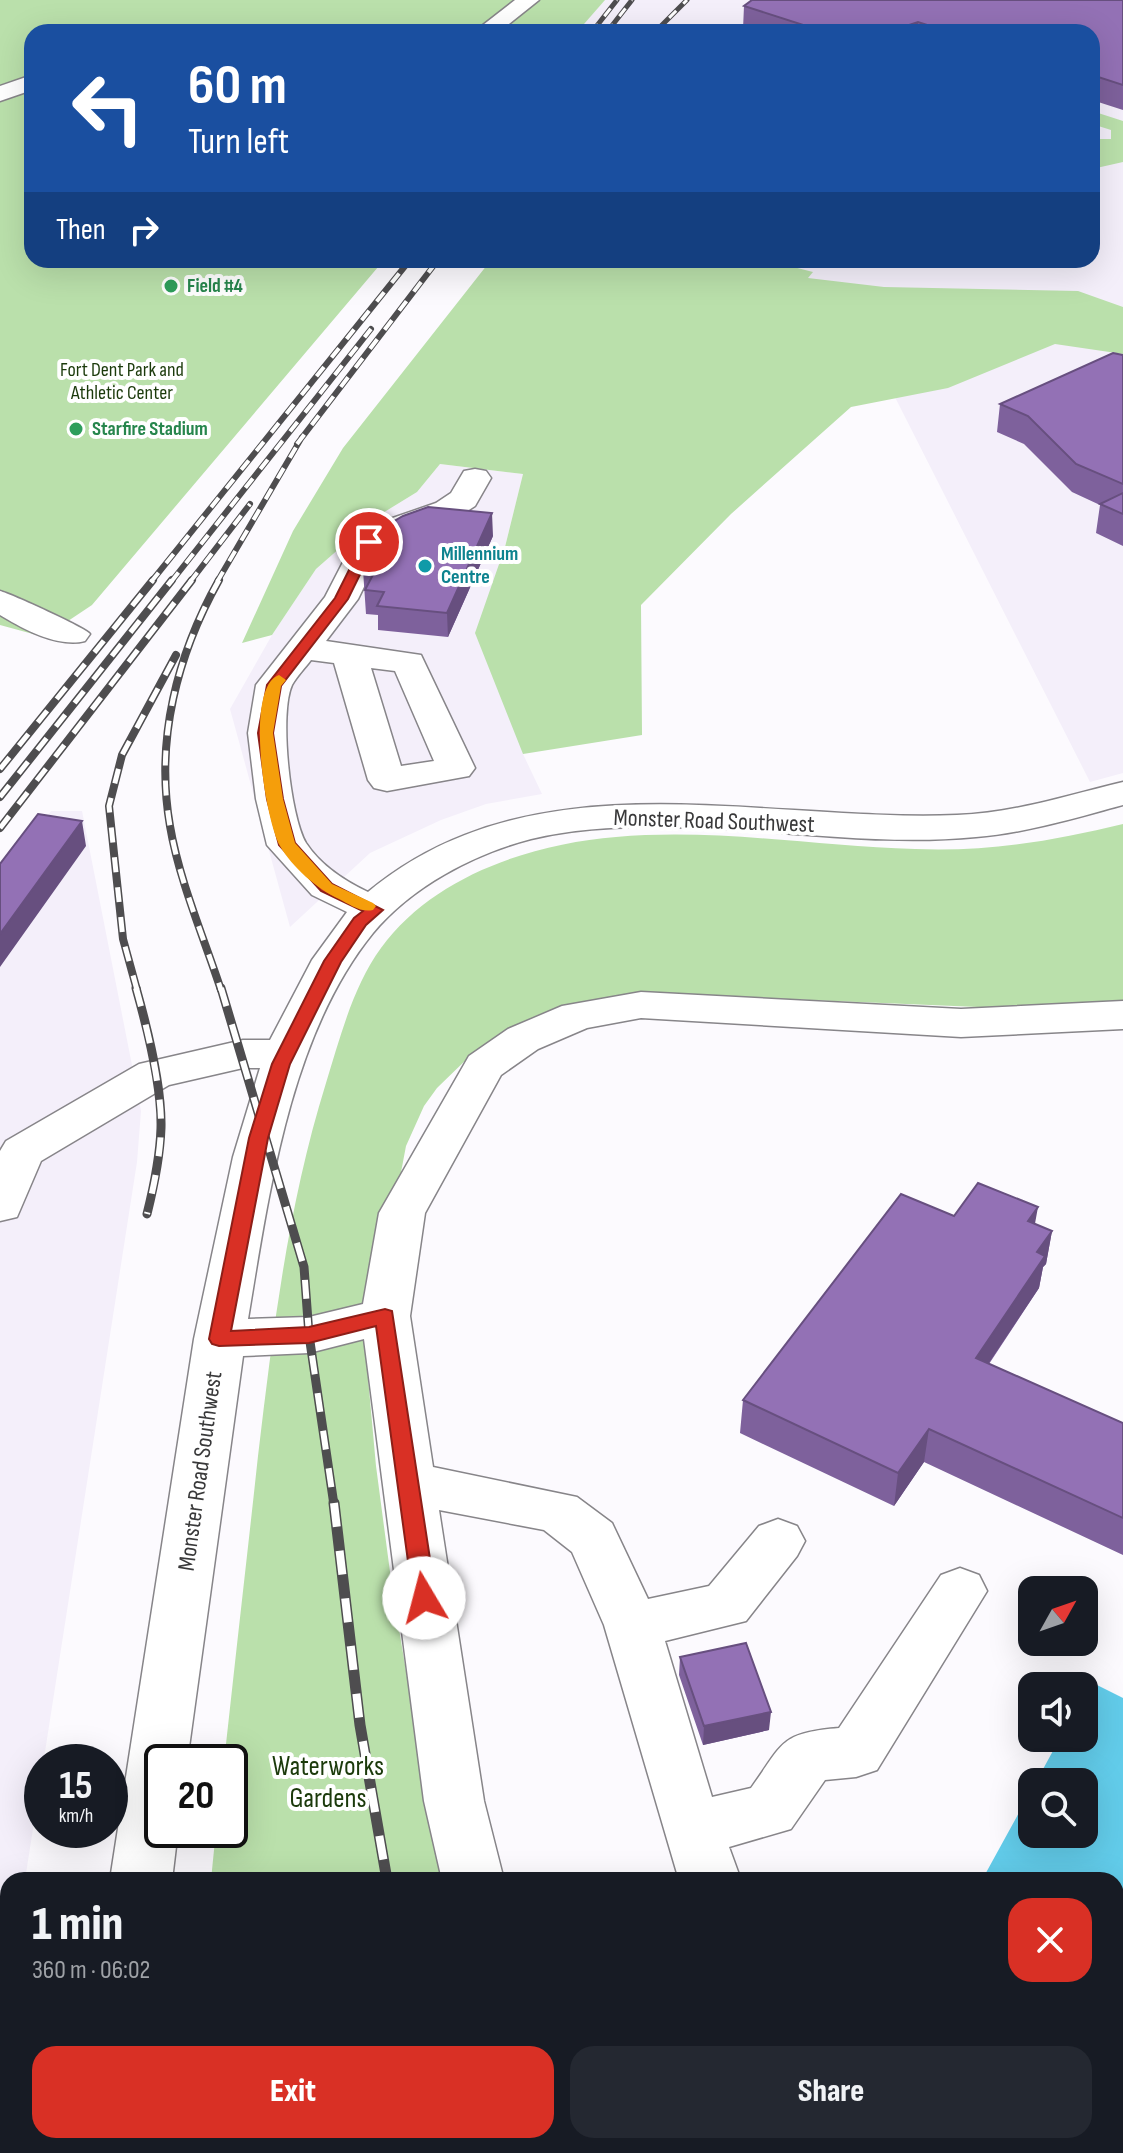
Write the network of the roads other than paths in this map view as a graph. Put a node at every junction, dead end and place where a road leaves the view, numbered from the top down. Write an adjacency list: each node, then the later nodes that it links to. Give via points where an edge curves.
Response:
1 (528, 0): 2 (street)
2 (496, 24)
3 (24, 85): 4 (street)
4 (0, 94)
5 (475, 478): 8 (street, via 464,499 447,510 369,542 341,599)
6 (0, 601): 7 (street)
7 (73, 634)
8 (303, 649): 9 (street); 11 (street, via 274,685 266,733 287,845 326,887)
9 (349, 655)
10 (1123, 793): 11 (street, Monster Road Southwest, via 1021,820 959,827 648,815 554,823 491,838 434,864)
11 (375, 910): 13 (street, Monster Road Southwest, via 333,961)
12 (1123, 1015): 16 (street, via 961,1023 641,1005 577,1016 523,1039 484,1066 402,1213)
13 (285, 1054): 14 (street, via 243,1054 155,1074); 17 (street, Monster Road Southwest, via 258,1138)
14 (11, 1153): 15 (street)
15 (0, 1205)
16 (385, 1316): 17 (street, via 309,1335); 18 (street)
17 (219, 1339): 23 (street, Monster Road Southwest)
18 (407, 1483): 21 (street, via 558,1512 593,1538); 24 (street, via 454,1801)
19 (778, 1541): 21 (street, via 726,1605)
20 (960, 1591): 22 (street, via 856,1752 808,1756 770,1810)
21 (632, 1625): 22 (street)
22 (701, 1855)
23 (142, 1872)
24 (471, 1872)

